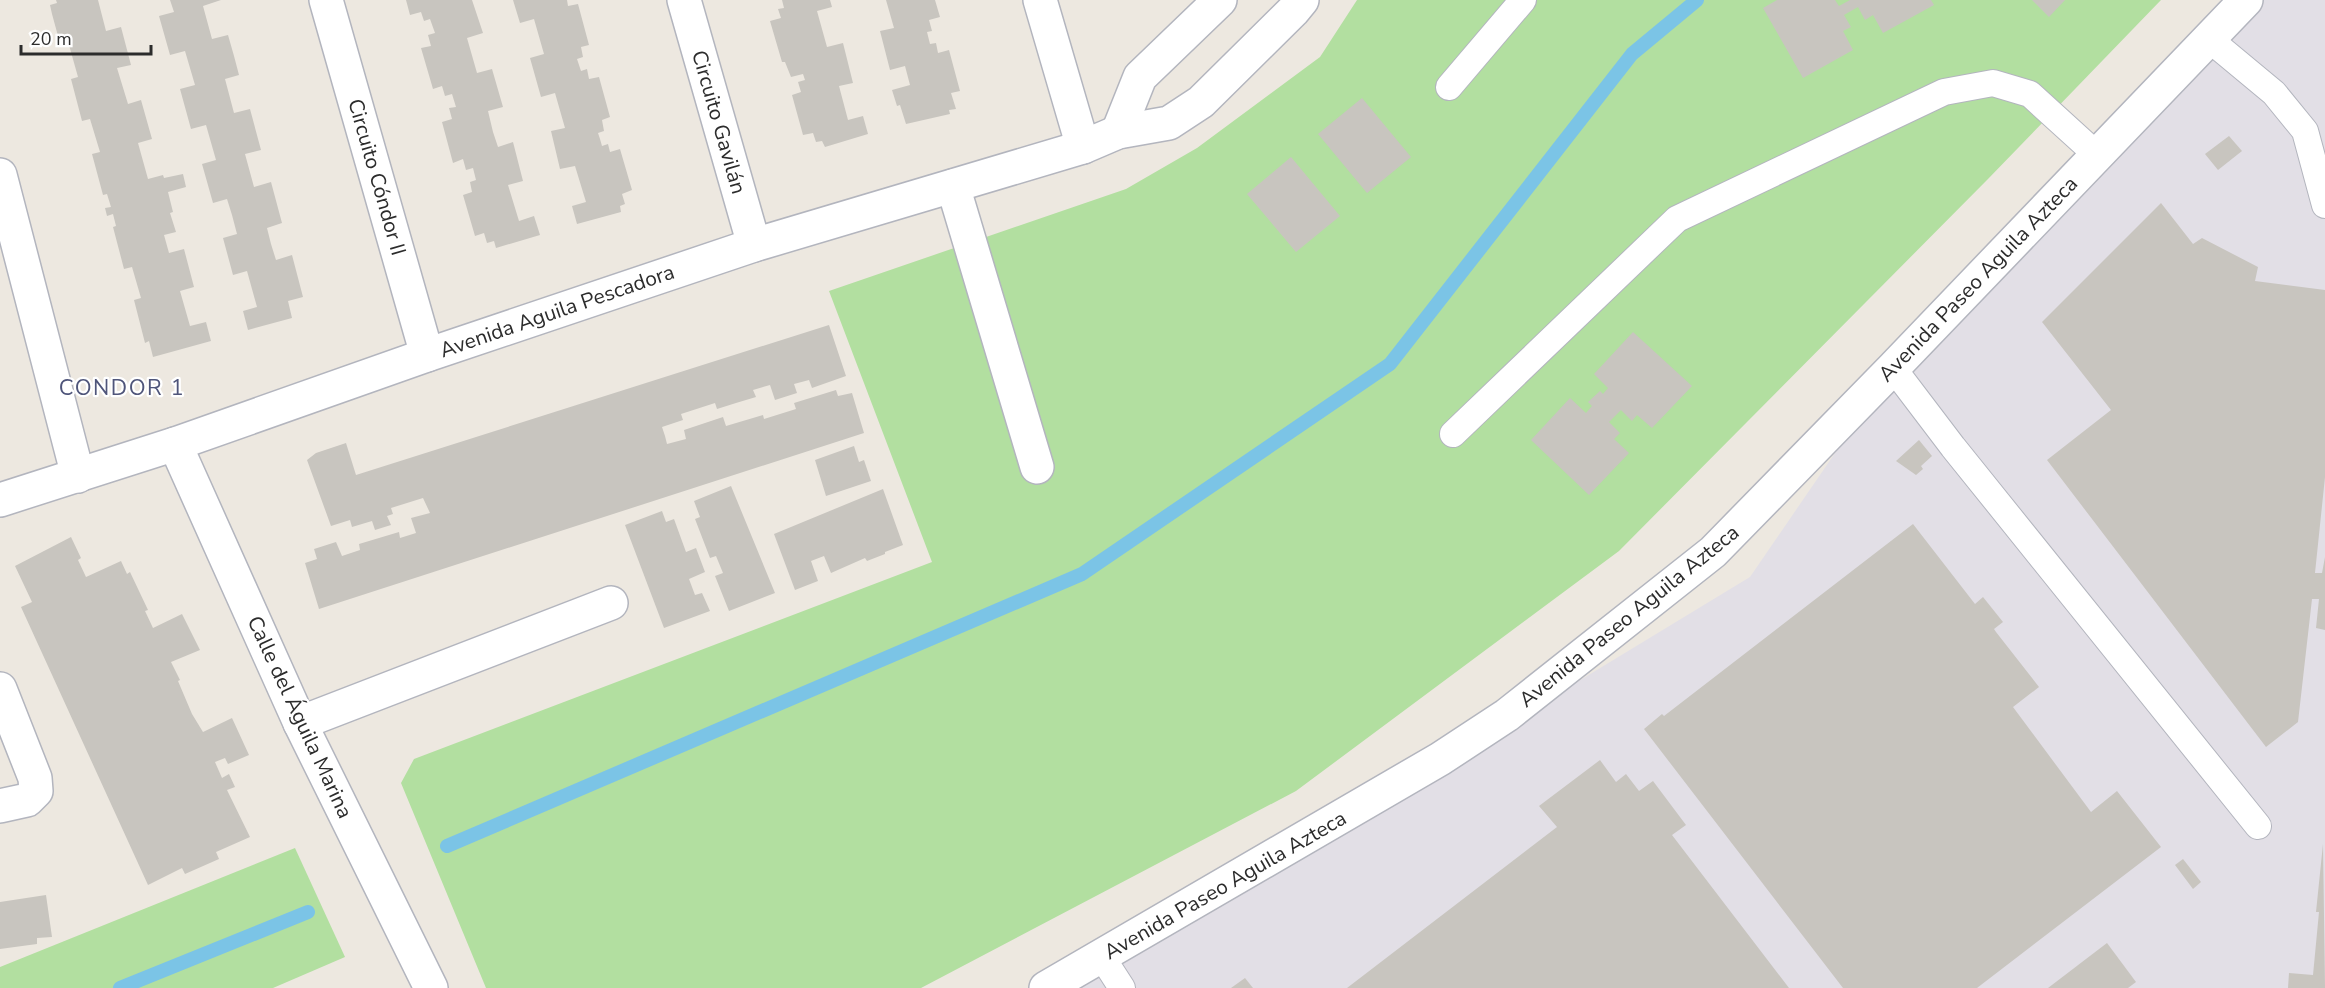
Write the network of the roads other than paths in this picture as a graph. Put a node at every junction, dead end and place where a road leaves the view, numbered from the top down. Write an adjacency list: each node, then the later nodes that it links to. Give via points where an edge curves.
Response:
1 (326, 0): 17 (street, Circuito Cóndor II)
2 (684, 0): 16 (street, Circuito Gavilán)
3 (1040, 0): 11 (street)
4 (1220, 0): 10 (street, via 1140,77)
5 (1302, 0): 10 (street, Avenida Aguila Pescadora, via 1185,113 1169,123)
6 (1523, 0): 9 (lane)
7 (2246, 0): 8 (street, Avenida Paseo Aguila Azteca)
8 (2209, 39): 12 (street, Avenida Paseo Aguila Azteca); 15 (lane, via 2274,93 2304,131)
9 (1449, 87)
10 (1118, 132): 11 (street, Avenida Aguila Pescadora)
11 (1083, 147): 14 (street, Avenida Aguila Pescadora)
12 (2097, 155): 18 (street, Avenida Paseo Aguila Azteca); 19 (lane, via 2030,94 1993,84 1944,92 1677,219)
13 (0, 175): 22 (street)
14 (952, 186): 16 (street, Avenida Aguila Pescadora); 21 (street)
15 (2325, 206)
16 (754, 245): 17 (street, Avenida Aguila Pescadora)
17 (427, 355): 20 (street, Avenida Aguila Pescadora)
18 (1893, 368): 28 (lane); 29 (street, Avenida Paseo Aguila Azteca, via 1713,552 1507,715 1440,759)
19 (1454, 434)
20 (175, 444): 22 (street, Avenida Aguila Pescadora); 26 (street, Calle del Águila Marina)
21 (1037, 467)
22 (78, 476): 23 (street, Avenida Aguila Pescadora)
23 (0, 500)
24 (611, 603): 26 (street)
25 (0, 689): 27 (street, via 35,778 36,791 27,800)
26 (300, 723): 30 (street, Calle del Águila Marina)
27 (0, 806)
28 (2258, 826)
29 (1102, 957): 31 (street, Avenida Paseo Aguila Azteca); 32 (lane)
30 (431, 988)
31 (1046, 988)
32 (1122, 988)

